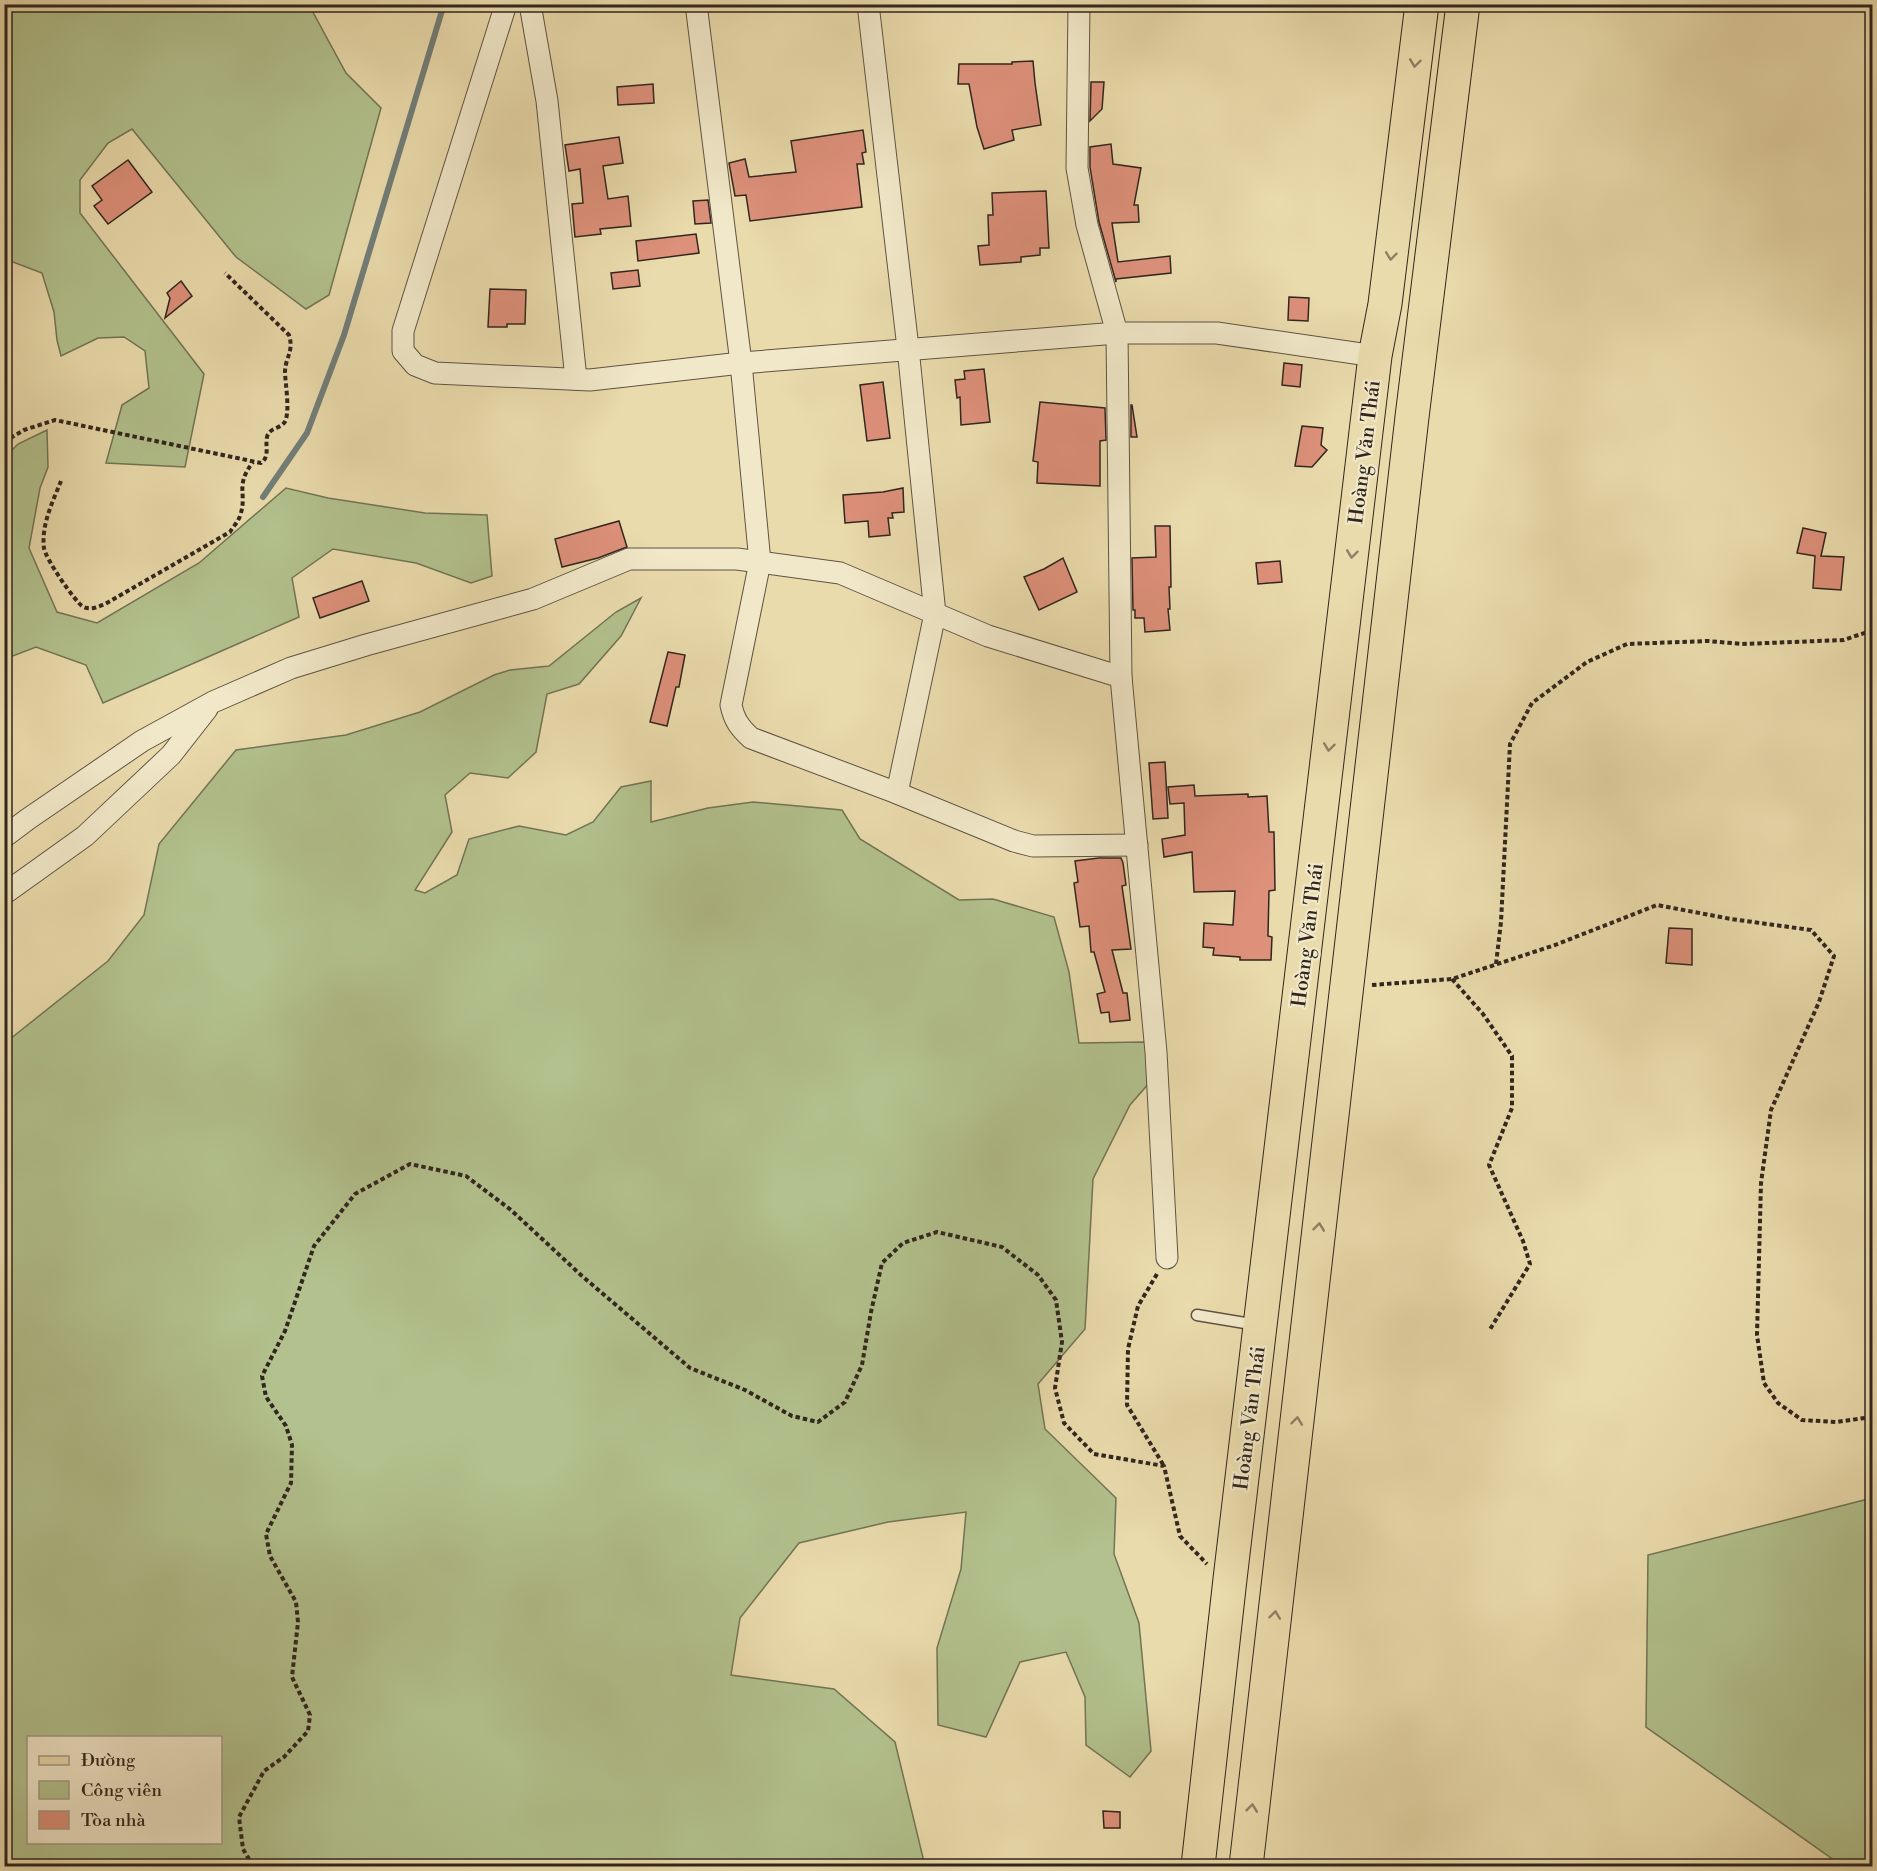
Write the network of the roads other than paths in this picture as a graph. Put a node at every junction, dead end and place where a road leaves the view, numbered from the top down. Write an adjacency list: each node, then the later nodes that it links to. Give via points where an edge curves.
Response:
1 (506, 4): 13 (street, via 403,331 403,351 415,365 435,373)
2 (530, 4): 13 (street, via 547,101)
3 (696, 4): 12 (street)
4 (868, 4): 9 (street)
5 (1079, 4): 8 (street, via 1077,168 1087,225)
6 (1422, 4): 10 (main road, Hoàng Văn Thái, one-way to 10, via 1385,304)
7 (1463, 4): 11 (main road)
8 (1117, 333): 9 (street); 10 (street, via 1217,333); 16 (street)
9 (909, 348): 12 (street); 15 (street)
10 (1375, 356): 11 (main road); 24 (main road, Hoàng Văn Thái, one-way to 24)
11 (1418, 360): 26 (main road, one-way to 11)
12 (741, 363): 13 (street); 14 (street)
13 (576, 379)
14 (760, 562): 15 (street, via 840,573); 17 (street, via 629,559 533,600 291,668); 18 (street, via 731,705 734,719 752,738)
15 (936, 614): 16 (street, via 988,636); 18 (street)
16 (1121, 677): 20 (street)
17 (213, 702): 19 (street, via 142,741); 21 (street, via 171,755 86,836)
18 (897, 794): 20 (street, via 1014,842 1033,846)
19 (4, 837)
20 (1137, 845): 22 (street, via 1156,1052)
21 (4, 894)
22 (1167, 1258)
23 (1197, 1315): 24 (lane)
24 (1260, 1325): 25 (main road, Hoàng Văn Thái)
25 (1198, 1866)
26 (1246, 1866)

